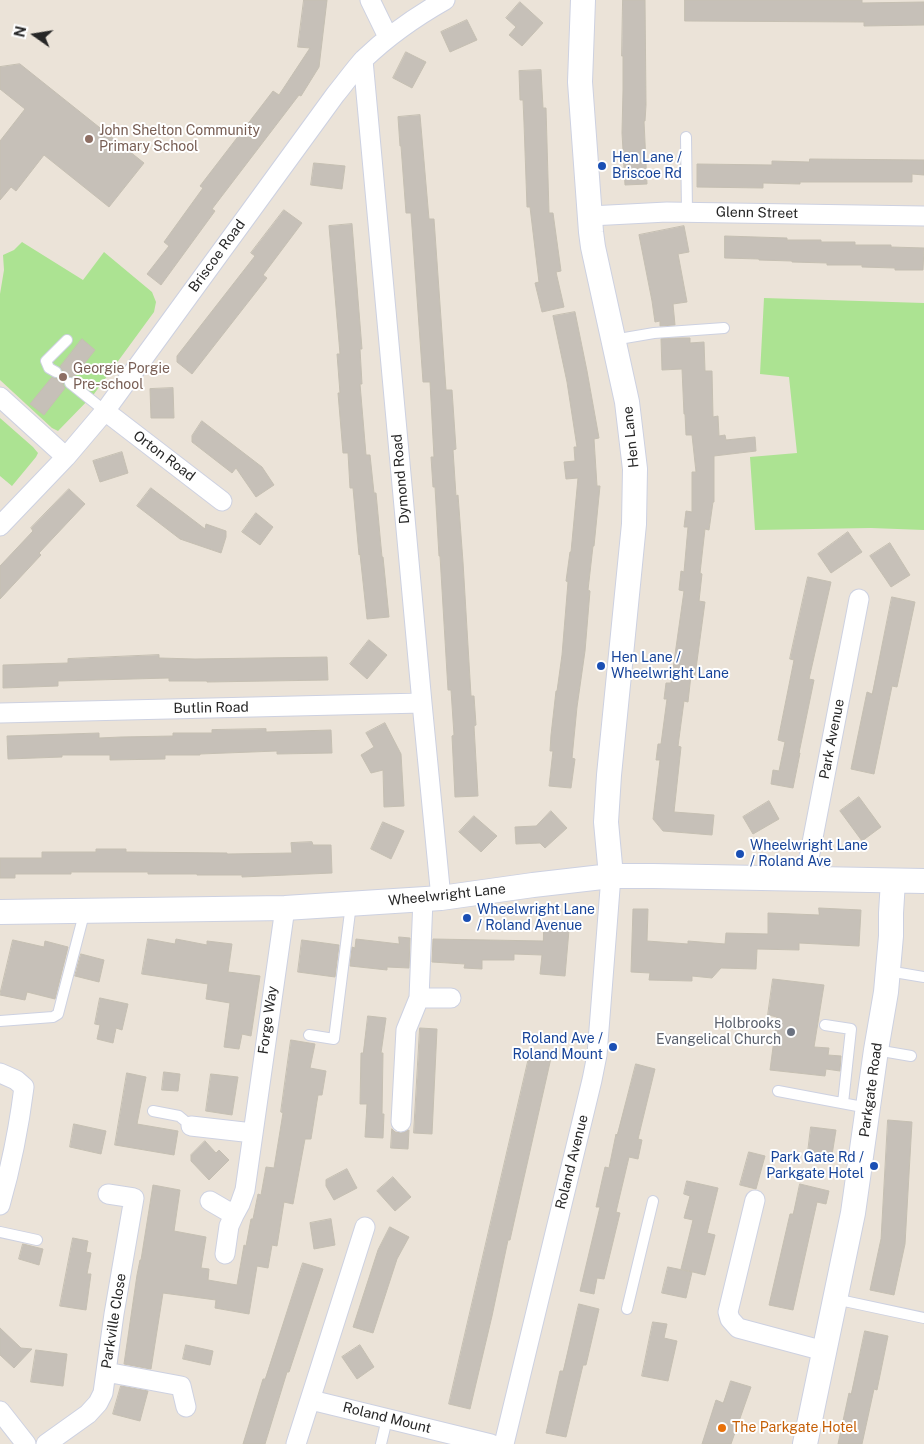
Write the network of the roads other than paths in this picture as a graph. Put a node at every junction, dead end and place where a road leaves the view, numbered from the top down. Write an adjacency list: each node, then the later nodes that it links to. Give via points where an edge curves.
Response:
1 (370, 0): 4 (street)
2 (445, 0): 4 (street, Briscoe Road)
3 (583, 0): 8 (street, Hen Lane, via 580,82)
4 (388, 37): 5 (street, Briscoe Road)
5 (363, 60): 16 (street, Briscoe Road); 21 (street, Dymond Road)
6 (686, 137): 7 (lane)
7 (687, 212): 8 (street, Glenn Street); 9 (street, Glenn Street)
8 (590, 216): 12 (street, Hen Lane, via 593,247)
9 (924, 216)
10 (724, 328): 12 (lane, via 654,333)
11 (67, 340): 13 (lane, via 46,362)
12 (613, 340): 23 (street, Hen Lane, via 628,402 636,482 609,776 606,822)
13 (56, 372)
14 (70, 382): 16 (lane)
15 (0, 397): 17 (street)
16 (105, 411): 17 (street, Briscoe Road); 18 (street, Orton Road)
17 (66, 457): 19 (street, Briscoe Road)
18 (222, 500)
19 (0, 526)
20 (859, 598): 24 (street, Park Avenue)
21 (422, 703): 22 (street, Butlin Road); 27 (street, Dymond Road)
22 (0, 713)
23 (610, 876): 24 (street, Wheelwright Lane); 27 (street, Wheelwright Lane); 73 (street, Roland Avenue, via 597,1055)
24 (805, 880): 25 (street, Wheelwright Lane)
25 (893, 881): 26 (street, Wheelwright Lane); 32 (street, Parkgate Road)
26 (924, 881)
27 (432, 899): 28 (street, Wheelwright Lane); 34 (street, Dymond Road)
28 (351, 904): 29 (street, Wheelwright Lane); 38 (lane, via 334,1038)
29 (285, 908): 30 (street, Wheelwright Lane); 48 (street, Forge Way)
30 (85, 910): 31 (street, Wheelwright Lane); 36 (lane, via 58,1014)
31 (0, 912)
32 (888, 971): 33 (lane); 39 (street, Parkgate Road)
33 (924, 977)
34 (419, 998): 35 (street); 46 (street, Dymond Road, via 406,1030)
35 (451, 998)
36 (0, 1021)
37 (825, 1025): 43 (lane, via 851,1029)
38 (309, 1035)
39 (876, 1050): 40 (lane); 44 (street, Parkgate Road)
40 (911, 1056)
41 (0, 1073): 53 (street, via 24,1087)
42 (778, 1091): 43 (lane)
43 (843, 1103): 44 (lane)
44 (868, 1108): 59 (street, Parkgate Road, via 853,1213)
45 (153, 1111): 47 (lane, via 179,1116)
46 (401, 1122)
47 (191, 1126): 48 (street)
48 (253, 1133): 54 (street, Forge Way, via 245,1190)
49 (108, 1194): 63 (street, Parkville Close, via 134,1198)
50 (755, 1200): 62 (street, via 728,1312 730,1319 738,1328)
51 (210, 1201): 54 (street)
52 (653, 1201): 60 (lane)
53 (0, 1205)
54 (234, 1215): 58 (street, Forge Way)
55 (365, 1227): 64 (street)
56 (0, 1232): 57 (lane)
57 (37, 1240)
58 (224, 1254)
59 (835, 1299): 61 (lane); 62 (street, Parkgate Road)
60 (627, 1309)
61 (924, 1318)
62 (824, 1351): 74 (street, Parkgate Road)
63 (106, 1372): 65 (street, via 181,1386); 69 (street, Parkville Close, via 98,1403)
64 (311, 1400): 67 (street, Roland Mount); 70 (street)
65 (186, 1406)
66 (0, 1412): 68 (street)
67 (387, 1418): 71 (lane); 72 (street, Roland Mount)
68 (26, 1444)
69 (46, 1444)
70 (296, 1444)
71 (381, 1444)
72 (491, 1444)
73 (504, 1444)
74 (805, 1444)

